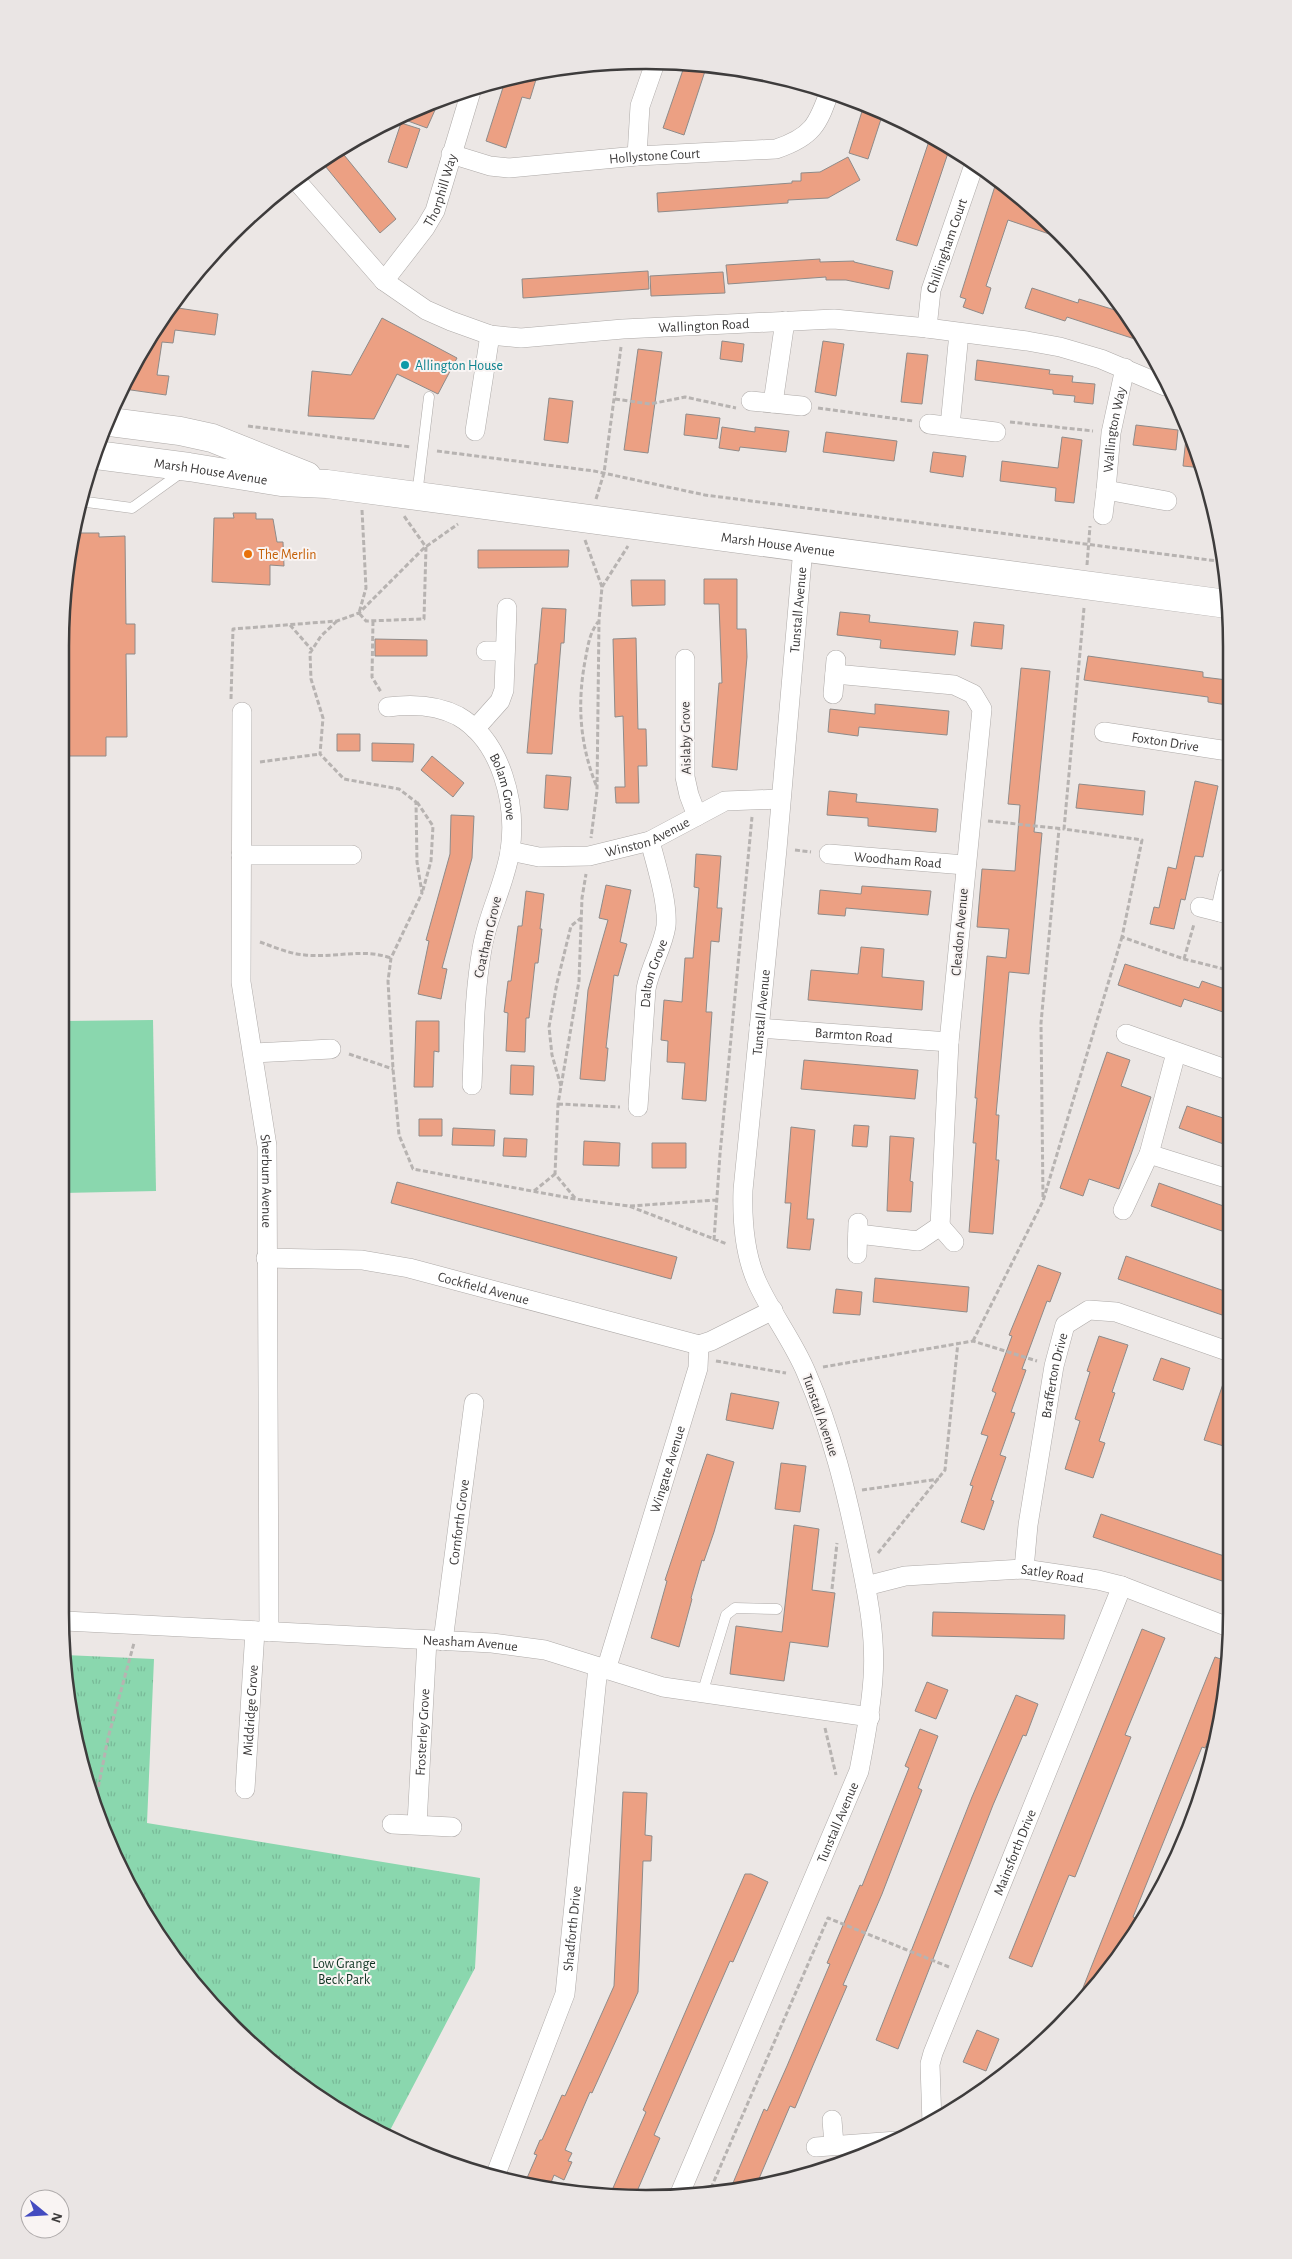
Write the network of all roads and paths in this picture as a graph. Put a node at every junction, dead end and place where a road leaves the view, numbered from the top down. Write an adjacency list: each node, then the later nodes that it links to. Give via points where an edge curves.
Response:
1 (653, 69): 5 (street, via 640,106)
2 (469, 96): 4 (street, Thorphill Way)
3 (827, 98): 5 (street, Hollystone Court, via 811,132 776,149)
4 (451, 154): 5 (street, Hollystone Court, via 490,166 509,168); 8 (street, Thorphill Way, via 434,211 425,228)
5 (637, 156)
6 (972, 170): 10 (street, Chillingham Court, via 931,290)
7 (300, 185): 8 (street, Wallington Road)
8 (384, 281): 13 (street, Wallington Road, via 426,310)
9 (785, 321): 10 (street, Wallington Road, via 834,319); 11 (street, Wallington Road); 19 (street)
10 (927, 328): 12 (street, Wallington Road)
11 (624, 329): 13 (street, Wallington Road, via 521,338); 17 (path)
12 (959, 333): 14 (street, Wallington Road, via 1060,347); 24 (street)
13 (490, 334): 25 (street)
14 (1125, 368): 15 (street, Wallington Road); 27 (street, Wallington Way)
15 (1160, 383)
16 (428, 397): 28 (lane)
17 (615, 399): 18 (path, via 650,404 685,397 748,411); 31 (path)
18 (751, 401): 19 (street)
19 (773, 403): 20 (street)
20 (802, 406): 22 (path)
21 (114, 423): 32 (street, Marsh House Avenue, via 212,438)
22 (929, 424): 24 (street)
23 (243, 426): 28 (path)
24 (950, 426): 26 (street)
25 (475, 431)
26 (996, 432): 27 (path, via 997,421)
27 (1111, 433): 34 (street, Wallington Way)
28 (422, 449): 31 (path); 36 (lane)
29 (101, 456): 30 (street, Marsh House Avenue)
30 (189, 467): 32 (street, Marsh House Avenue, via 281,482); 38 (lane, via 132,508)
31 (604, 473): 41 (path); 43 (path, via 705,495)
32 (327, 484): 33 (street, Marsh House Avenue)
33 (359, 489): 35 (street, Marsh House Avenue); 51 (path, via 366,588)
34 (1106, 490): 37 (street, Wallington Way); 40 (street, Wallington Way)
35 (390, 493): 36 (street, Marsh House Avenue); 44 (path)
36 (416, 497): 39 (street, Marsh House Avenue)
37 (1167, 501)
38 (87, 502)
39 (480, 506): 41 (street, Marsh House Avenue); 44 (path)
40 (1103, 516): 43 (path, via 1092,514)
41 (588, 520): 42 (street, Marsh House Avenue); 48 (path, via 583,536)
42 (632, 526): 45 (street, Marsh House Avenue); 48 (path, via 629,544)
43 (1088, 544): 46 (path); 47 (path)
44 (426, 547): 51 (path); 52 (path, via 424,619)
45 (803, 548): 47 (street, Marsh House Avenue); 68 (street, Tunstall Avenue)
46 (1216, 561)
47 (1086, 586): 49 (street, Marsh House Avenue); 73 (path)
48 (602, 587): 53 (path)
49 (1221, 603)
50 (507, 608): 61 (street, via 495,651 504,690 500,701)
51 (359, 613): 52 (path, via 366,621); 54 (path)
52 (373, 620): 59 (path, via 372,677)
53 (599, 620): 66 (path); 66 (path, via 588,644 579,720 586,760)
54 (337, 621): 55 (path); 56 (path, via 320,636)
55 (290, 624): 56 (path); 60 (path, via 233,629 231,703)
56 (312, 650): 64 (path, via 311,679 322,718)
57 (684, 658): 70 (street, Aislaby Grove, via 685,777)
58 (833, 694): 71 (street, Cleadon Avenue, via 836,667 954,685 973,694 982,709)
59 (388, 707): 61 (street, Bolam Grove, via 410,704 438,709 458,716)
60 (242, 712): 65 (street, Sherburn Avenue, via 248,732)
61 (475, 729): 76 (street, Bolam Grove, via 501,771 511,805)
62 (1104, 732): 63 (street, Foxton Drive)
63 (1223, 750)
64 (320, 754): 65 (path); 69 (path, via 344,779 399,789)
65 (242, 764): 77 (street, Sherburn Avenue)
66 (597, 788): 80 (path)
67 (754, 799): 68 (street, Winston Avenue); 70 (street, Winston Avenue, via 725,801); 109 (path)
68 (780, 799): 75 (street, Tunstall Avenue)
69 (416, 802): 82 (path, via 417,862); 82 (path, via 433,826 431,861)
70 (696, 816): 74 (street, Winston Avenue)
71 (970, 819): 72 (path); 81 (street, Cleadon Avenue)
72 (1059, 829): 73 (path); 110 (path, via 1041,1023)
73 (1064, 829): 88 (path, via 1142,840)
74 (650, 841): 80 (street, Winston Avenue); 103 (street, Dalton Grove, via 666,924 648,981)
75 (777, 848): 79 (path); 92 (street, Tunstall Avenue)
76 (510, 851): 80 (street, Winston Avenue, via 539,857); 100 (street, Coatham Grove, via 482,946 476,985)
77 (241, 855): 78 (street, via 318,864); 87 (street, Sherburn Avenue)
78 (352, 855)
79 (829, 855): 81 (street, Woodham Road)
80 (589, 856): 86 (path)
81 (965, 865): 94 (street, Cleadon Avenue)
82 (422, 893): 89 (path)
83 (1200, 906): 84 (street)
84 (1223, 913)
85 (1223, 913): 90 (path, via 1194,922)
86 (581, 918): 101 (path, via 579,980); 101 (path, via 571,926 549,1027 552,1055)
87 (241, 933): 89 (path, via 303,955 364,952); 97 (street, Sherburn Avenue, via 241,982)
88 (1122, 937): 90 (path); 110 (path)
89 (391, 958): 99 (path, via 388,981)
90 (1184, 959): 91 (path)
91 (1223, 969)
92 (759, 1028): 94 (street, Barmton Road); 116 (street, Tunstall Avenue, via 743,1190)
93 (1126, 1034): 96 (street)
94 (949, 1042): 113 (street, Cleadon Avenue)
95 (331, 1049): 97 (street, via 313,1059); 99 (path)
96 (1176, 1053): 98 (street); 104 (street)
97 (253, 1054): 118 (street, Sherburn Avenue, via 267,1146)
98 (1223, 1068)
99 (393, 1069): 107 (path, via 399,1135 413,1169)
100 (472, 1085)
101 (561, 1087): 102 (path)
102 (558, 1104): 103 (path); 105 (path)
103 (638, 1107)
104 (1149, 1154): 106 (street); 112 (street)
105 (555, 1174): 107 (path); 108 (path)
106 (1223, 1177)
107 (534, 1191): 108 (path)
108 (575, 1199): 111 (path)
109 (717, 1200): 111 (path); 114 (path)
110 (1043, 1201): 120 (path)
111 (629, 1206): 114 (path)
112 (1123, 1210)
113 (940, 1226): 115 (street); 117 (street, via 918,1241 858,1228)
114 (714, 1240): 116 (path)
115 (954, 1242)
116 (746, 1250): 119 (street, Tunstall Avenue, via 757,1282)
117 (857, 1254)
118 (266, 1258): 123 (street, Cockfield Avenue, via 362,1260 409,1268); 139 (street, Sherburn Avenue)
119 (772, 1310): 123 (street, via 711,1341); 126 (street, Tunstall Avenue)
120 (973, 1341): 121 (path); 125 (path)
121 (958, 1342): 126 (path); 128 (path, via 945,1470)
122 (1223, 1350): 125 (street, Brafferton Drive, via 1116,1312 1089,1310 1065,1326)
123 (698, 1352): 124 (path, via 789,1374); 141 (street, Wingate Avenue, via 698,1368)
124 (784, 1365)
125 (1054, 1366): 131 (street, Brafferton Drive, via 1028,1524)
126 (805, 1370): 129 (street, Tunstall Avenue, via 821,1409)
127 (474, 1403): 140 (street, Cornforth Grove)
128 (939, 1479): 129 (path); 132 (path)
129 (846, 1492): 132 (street, Tunstall Avenue)
130 (837, 1536): 134 (path)
131 (1024, 1570): 132 (street, Satley Road); 133 (street, Satley Road)
132 (864, 1579): 143 (street, Tunstall Avenue, via 873,1634)
133 (1122, 1586): 138 (street, Satley Road); 149 (street, Mainsforth Drive)
134 (832, 1589)
135 (777, 1609): 142 (lane, via 735,1608 726,1615)
136 (69, 1621): 137 (street, Neasham Avenue)
137 (143, 1624): 139 (street, Neasham Avenue); 145 (path, via 126,1668)
138 (1223, 1625)
139 (262, 1632): 140 (street, Neasham Avenue); 144 (street, Middridge Grove)
140 (435, 1640): 141 (street, Neasham Avenue, via 545,1650); 147 (street, Frosterley Grove)
141 (602, 1668): 142 (street, Neasham Avenue, via 664,1687); 153 (street, Shadforth Drive, via 565,1994)
142 (702, 1694): 143 (street, Neasham Avenue)
143 (870, 1716): 155 (street, Tunstall Avenue, via 859,1771)
144 (245, 1789)
145 (97, 1793)
146 (392, 1824): 147 (street)
147 (417, 1824): 148 (street)
148 (452, 1827)
149 (965, 1973): 150 (street, Mainsforth Drive, via 930,2064); 154 (path, via 828,1918)
150 (932, 2115)
151 (832, 2120): 152 (street, via 825,2146)
152 (875, 2143)
153 (497, 2171)
154 (712, 2186)
155 (682, 2189)

